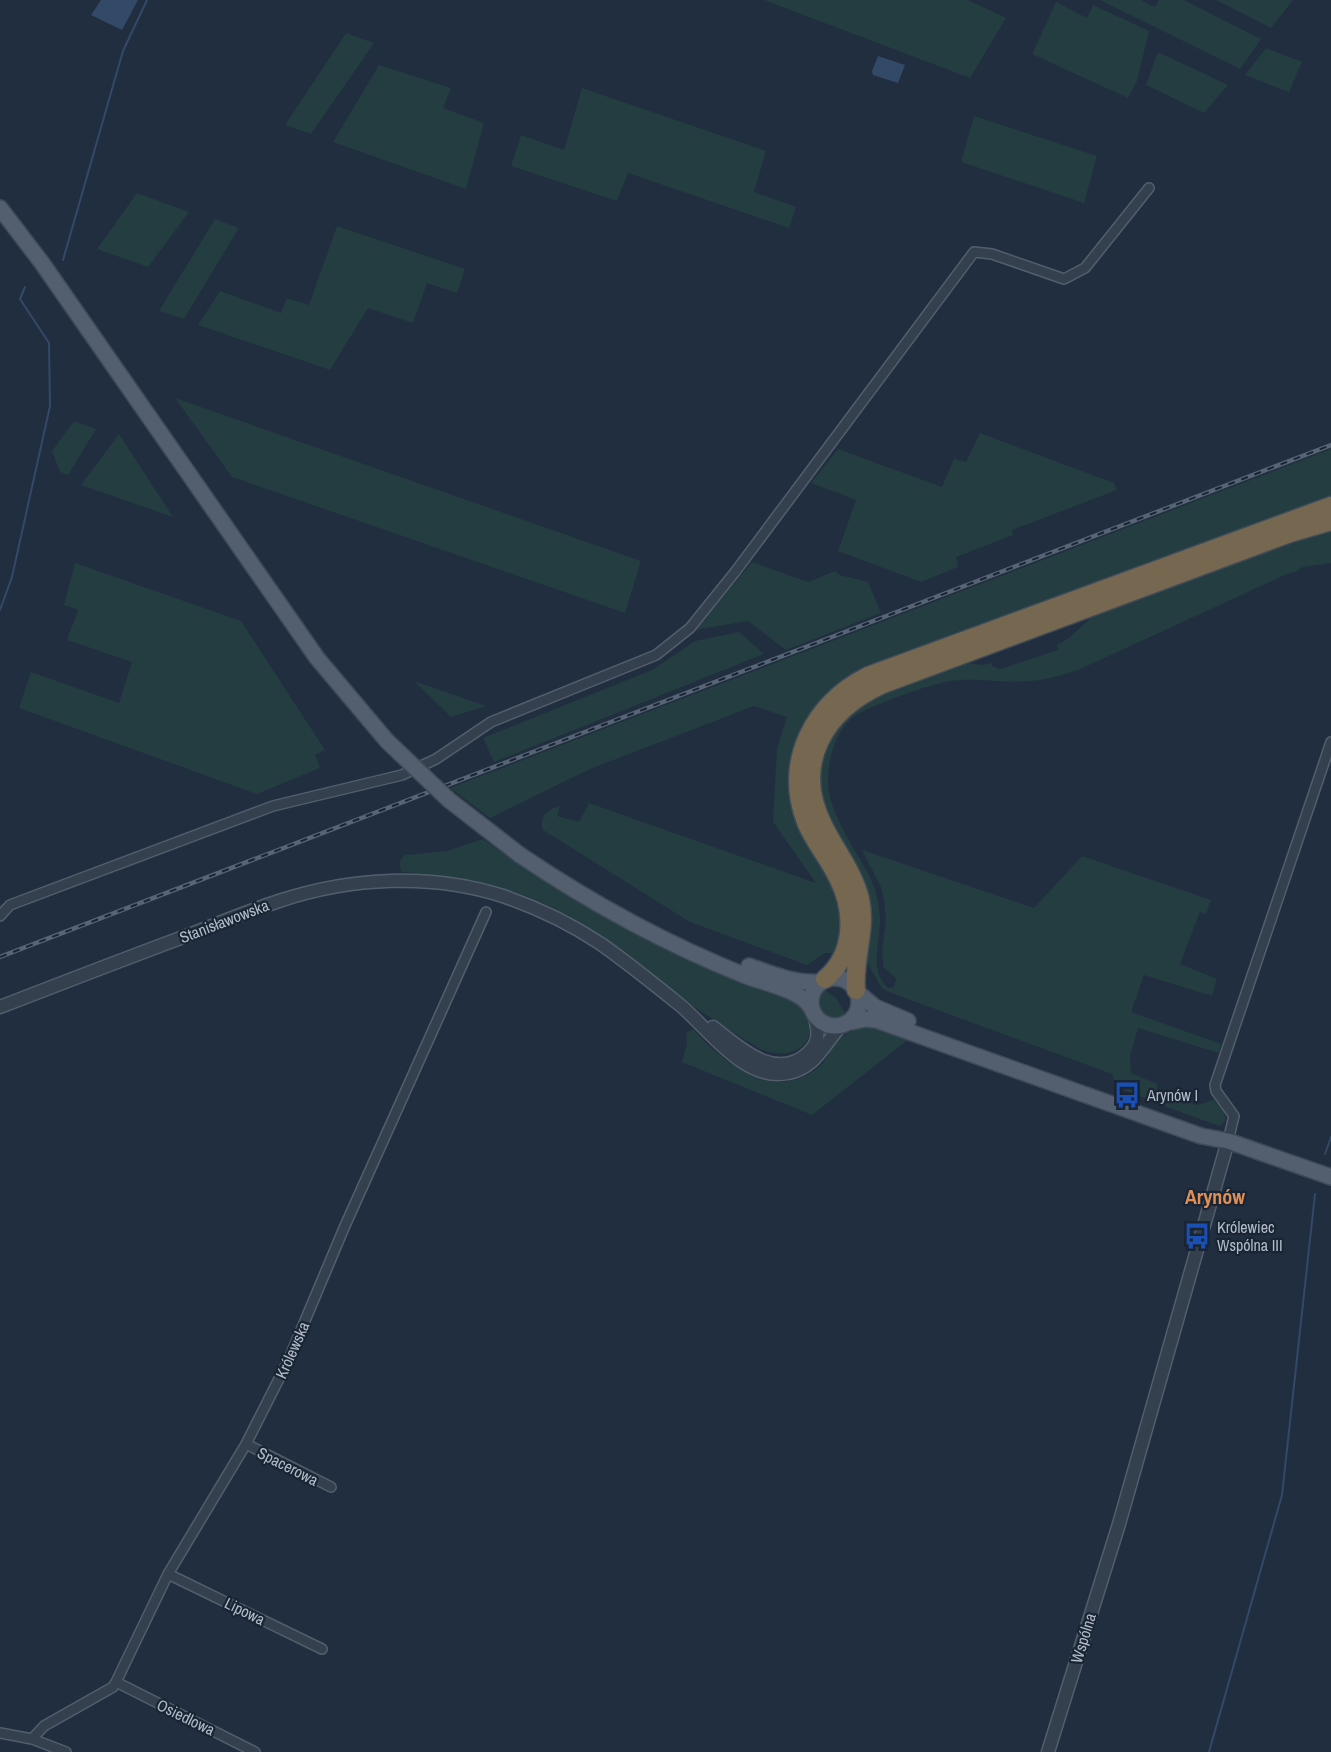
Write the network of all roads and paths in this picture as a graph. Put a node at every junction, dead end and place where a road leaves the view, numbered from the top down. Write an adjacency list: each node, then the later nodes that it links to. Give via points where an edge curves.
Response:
1 (1149, 188): 8 (street, via 1096,256 1064,279 993,254 974,252 735,572 690,628 656,655 492,722 436,759 402,775 273,806 10,905)
2 (0, 207): 6 (main road, bridge, via 317,658 387,741 449,800 520,855)
3 (1326, 509): 9 (highway, via 883,670 857,681 832,699 808,734 799,781 807,822 838,878 848,906 847,945 838,965)
4 (1331, 521): 10 (highway, via 883,684 844,706 820,740 812,785 818,813 853,878 861,904)
5 (1331, 742): 15 (street, via 1215,1085 1234,1116)
6 (602, 906): 9 (main road, via 742,964 805,983); 13 (main road, via 659,938 787,990 807,1001)
7 (486, 912): 17 (street, Królewska, via 288,1361)
8 (0, 916)
9 (822, 981): 10 (main road, via 843,978); 13 (main road, via 811,996)
10 (856, 991): 14 (main road, via 858,1009); 15 (main road, via 891,1015 1212,1131)
11 (0, 1007): 12 (street, Stanisławowska, via 280,900 356,883 392,880 458,886 513,900 567,924)
12 (682, 1007): 13 (street, via 753,1056 776,1064 803,1058 815,1046 818,1033); 14 (street, via 738,1058 773,1074 787,1074 809,1065)
13 (812, 1011): 14 (main road, via 830,1026)
14 (845, 1024): 15 (main road, via 876,1020 1201,1136)
15 (1228, 1141): 16 (main road); 26 (street, Wspólna, via 1119,1524)
16 (1331, 1177)
17 (246, 1444): 18 (street, Spacerowa); 19 (street, Królewska)
18 (331, 1487)
19 (168, 1574): 20 (street, Lipowa); 21 (street, Królewska)
20 (322, 1649)
21 (116, 1682): 23 (street, Królewska, via 44,1726); 25 (street, Osiedlowa)
22 (0, 1733): 23 (street)
23 (32, 1739): 24 (street)
24 (66, 1752)
25 (255, 1752)
26 (1048, 1752)

